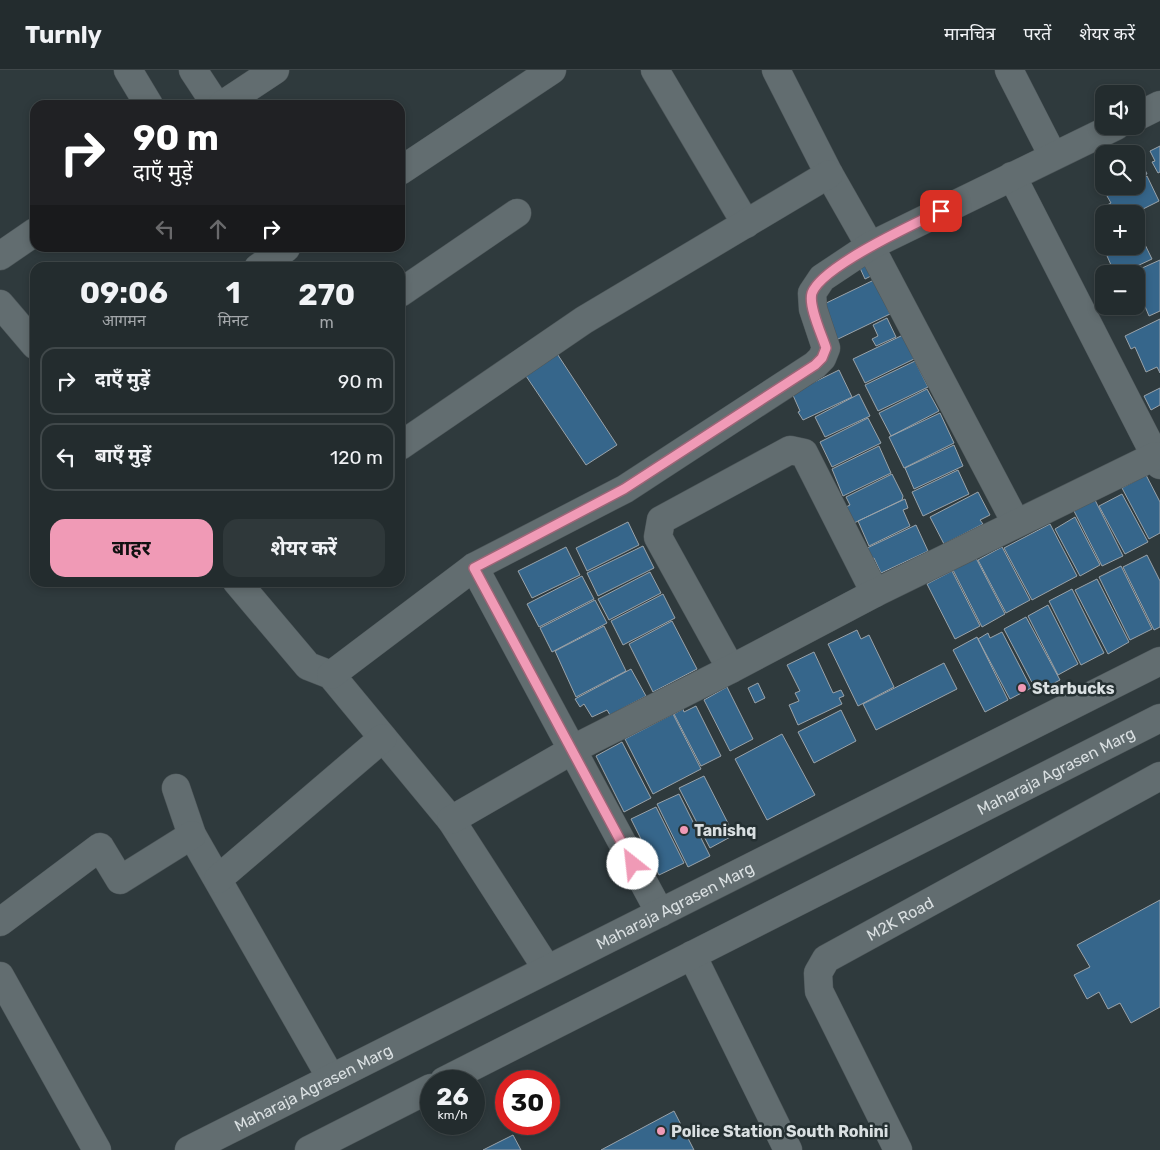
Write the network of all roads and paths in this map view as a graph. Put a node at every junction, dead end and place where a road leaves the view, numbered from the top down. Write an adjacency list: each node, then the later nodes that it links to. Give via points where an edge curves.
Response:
1 (128, 70): 8 (street)
2 (193, 70): 9 (street)
3 (275, 70): 10 (street)
4 (552, 70): 15 (street)
5 (655, 70): 19 (street)
6 (776, 70): 16 (street)
7 (1009, 70): 14 (street)
8 (146, 100)
9 (213, 100)
10 (230, 100)
11 (1160, 105): 12 (street)
12 (1145, 112)
13 (1097, 135): 14 (street)
14 (1053, 156): 17 (street)
15 (405, 168)
16 (829, 174): 19 (street); 21 (street)
17 (1012, 176): 21 (street); 29 (street)
18 (517, 213): 25 (street)
19 (746, 224): 28 (street, via 584,320)
20 (30, 235): 23 (street)
21 (870, 246): 30 (street); 31 (street, via 822,278 812,293 813,310 826,348 815,365 624,489)
22 (280, 252): 24 (street)
23 (0, 256)
24 (266, 262)
25 (405, 290)
26 (0, 304): 27 (street)
27 (30, 339)
28 (405, 443)
29 (1158, 460): 30 (street)
30 (1016, 523): 33 (street)
31 (474, 568): 36 (street); 39 (street)
32 (241, 587): 36 (street, via 308,666)
33 (875, 593): 35 (street); 35 (street, via 804,453 790,450 661,520 658,537)
34 (1160, 661): 45 (street, Maharaja Agrasen Marg)
35 (732, 669): 39 (street)
36 (332, 674): 38 (street)
37 (1160, 718): 47 (street, Maharaja Agrasen Marg)
38 (383, 738): 42 (street); 44 (street)
39 (571, 750): 42 (street); 45 (street)
40 (1160, 776): 57 (street, M2K Road, via 826,959 818,973 819,991)
41 (176, 788): 43 (street)
42 (451, 820): 48 (street)
43 (192, 834): 44 (street); 46 (street, via 120,880 100,847)
44 (218, 879): 51 (street)
45 (660, 913): 48 (street, Maharaja Agrasen Marg)
46 (0, 922)
47 (692, 955): 50 (street, Maharaja Agrasen Marg); 56 (street)
48 (547, 969): 51 (street, Maharaja Agrasen Marg)
49 (0, 976): 53 (street)
50 (466, 1070)
51 (332, 1078): 54 (street, Maharaja Agrasen Marg)
52 (420, 1094): 55 (street)
53 (97, 1150)
54 (189, 1150)
55 (309, 1150)
56 (788, 1150)
57 (898, 1150)

